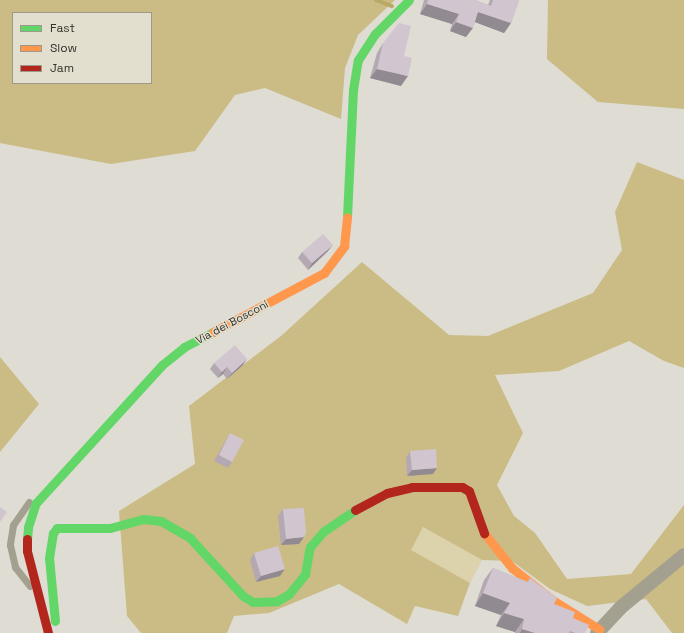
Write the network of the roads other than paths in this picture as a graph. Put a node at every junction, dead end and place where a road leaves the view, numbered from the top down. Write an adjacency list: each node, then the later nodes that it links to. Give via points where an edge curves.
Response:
1 (409, 0): 2 (main road, Via dei Bosconi, via 371,38 358,60 353,90 347,222 344,246 339,256 332,265 310,282 184,347 162,365)
2 (42, 495): 4 (main road, Via dei Bosconi, via 31,514 26,540 28,561); 4 (lane, via 33,498 19,514 11,530 10,545 15,567)
3 (684, 555): 5 (street, via 620,608)
4 (38, 596): 6 (main road, Via dei Bosconi)
5 (598, 631): 7 (main road, via 512,568 481,528 469,491 462,487 441,485 412,487 387,493 357,508 324,531 310,548 305,574 289,594 277,601 253,602 243,596 190,538 161,521 144,519 110,528 57,528 53,533 49,558)
6 (48, 633)
7 (56, 633)

